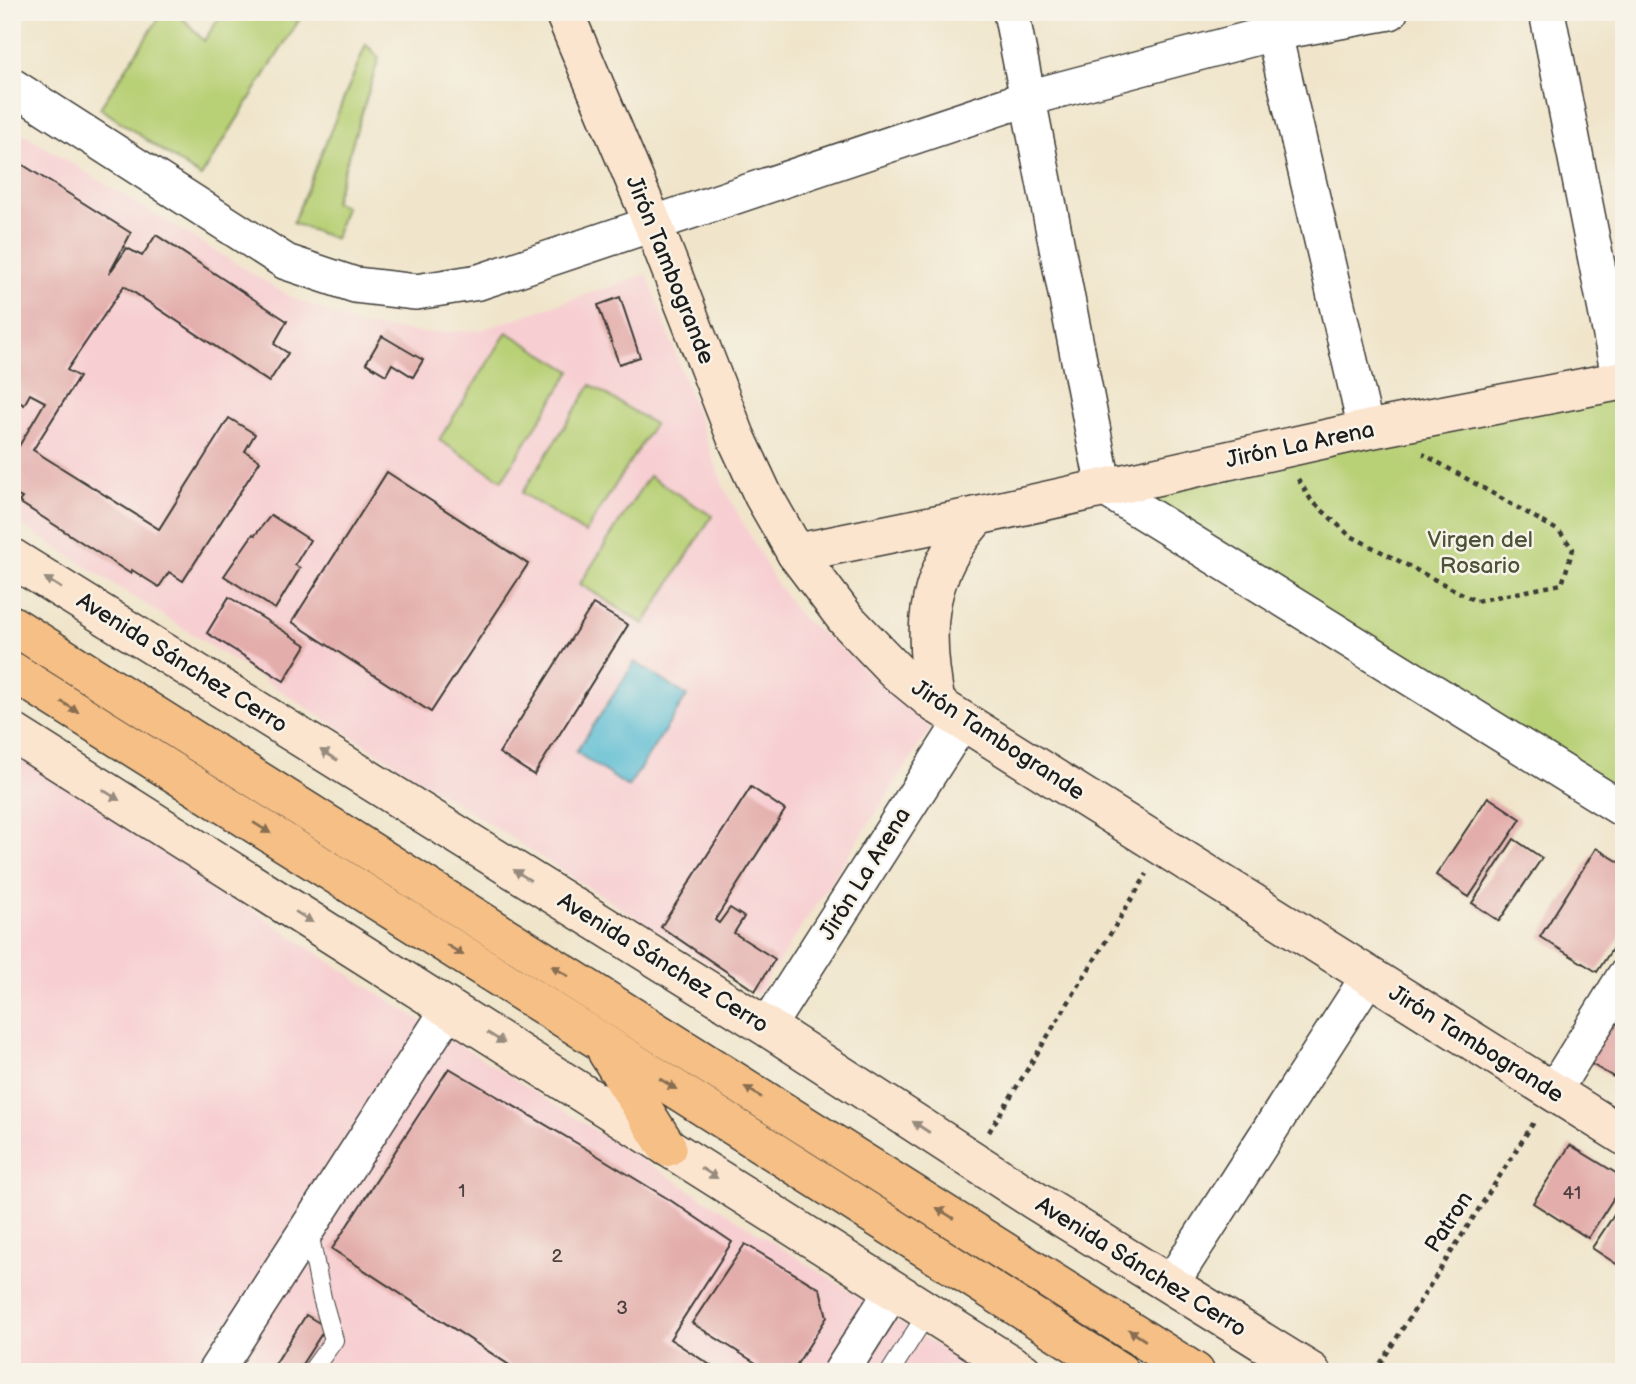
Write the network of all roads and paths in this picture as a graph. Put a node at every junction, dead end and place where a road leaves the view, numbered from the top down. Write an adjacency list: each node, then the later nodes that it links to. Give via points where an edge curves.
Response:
1 (565, 12): 8 (main road, Jirón Tambogrande)
2 (1011, 12): 7 (street)
3 (1390, 12): 5 (street)
4 (1547, 12): 9 (street)
5 (1271, 23): 7 (street); 10 (street)
6 (12, 86): 8 (street, via 286,262 355,285 416,292 479,282)
7 (1028, 98): 8 (street); 13 (street)
8 (653, 224): 15 (main road, Jirón Tambogrande, via 736,437)
9 (1622, 381): 10 (main road, Jirón La Arena)
10 (1366, 430): 13 (main road, Jirón La Arena)
11 (1420, 453): 12 (path, via 1559,531 1573,549 1562,584 1476,601 1349,535 1311,500)
12 (1294, 472)
13 (1104, 488): 14 (main road, Jirón La Arena); 21 (street)
14 (977, 516): 15 (main road, Jirón La Arena); 19 (main road, via 956,542 931,602 929,668)
15 (796, 553): 19 (main road, Jirón Tambogrande, via 846,619 897,672)
16 (12, 558): 26 (main road, Avenida Sánchez Cerro, one-way to 16)
17 (12, 625): 42 (main road, one-way to 17)
18 (12, 671): 27 (main road, one-way to 27)
19 (949, 712): 22 (main road, Jirón Tambogrande); 26 (street, Jirón La Arena)
20 (16, 742): 25 (main road, one-way to 25)
21 (1624, 810)
22 (1164, 847): 23 (main road, Jirón Tambogrande); 31 (path)
23 (1369, 976): 28 (main road, Jirón Tambogrande); 33 (street)
24 (1624, 977): 28 (street)
25 (449, 1009): 30 (main road, one-way to 30); 32 (street)
26 (767, 1027): 31 (main road, Avenida Sánchez Cerro, one-way to 26)
27 (600, 1041): 30 (main road); 41 (main road, one-way to 41)
28 (1553, 1092): 29 (main road, Jirón Tambogrande); 44 (path, Patron)
29 (1624, 1136)
30 (667, 1147): 34 (main road, one-way to 34)
31 (972, 1160): 33 (main road, Avenida Sánchez Cerro)
32 (308, 1228): 36 (street); 37 (lane, via 334,1340)
33 (1170, 1285): 43 (main road, Avenida Sánchez Cerro)
34 (893, 1290): 35 (main road); 38 (street)
35 (928, 1312): 39 (lane); 40 (main road)
36 (215, 1372)
37 (311, 1372)
38 (841, 1372)
39 (890, 1372)
40 (1023, 1372)
41 (1120, 1372)
42 (1195, 1372)
43 (1311, 1372)
44 (1375, 1372)

